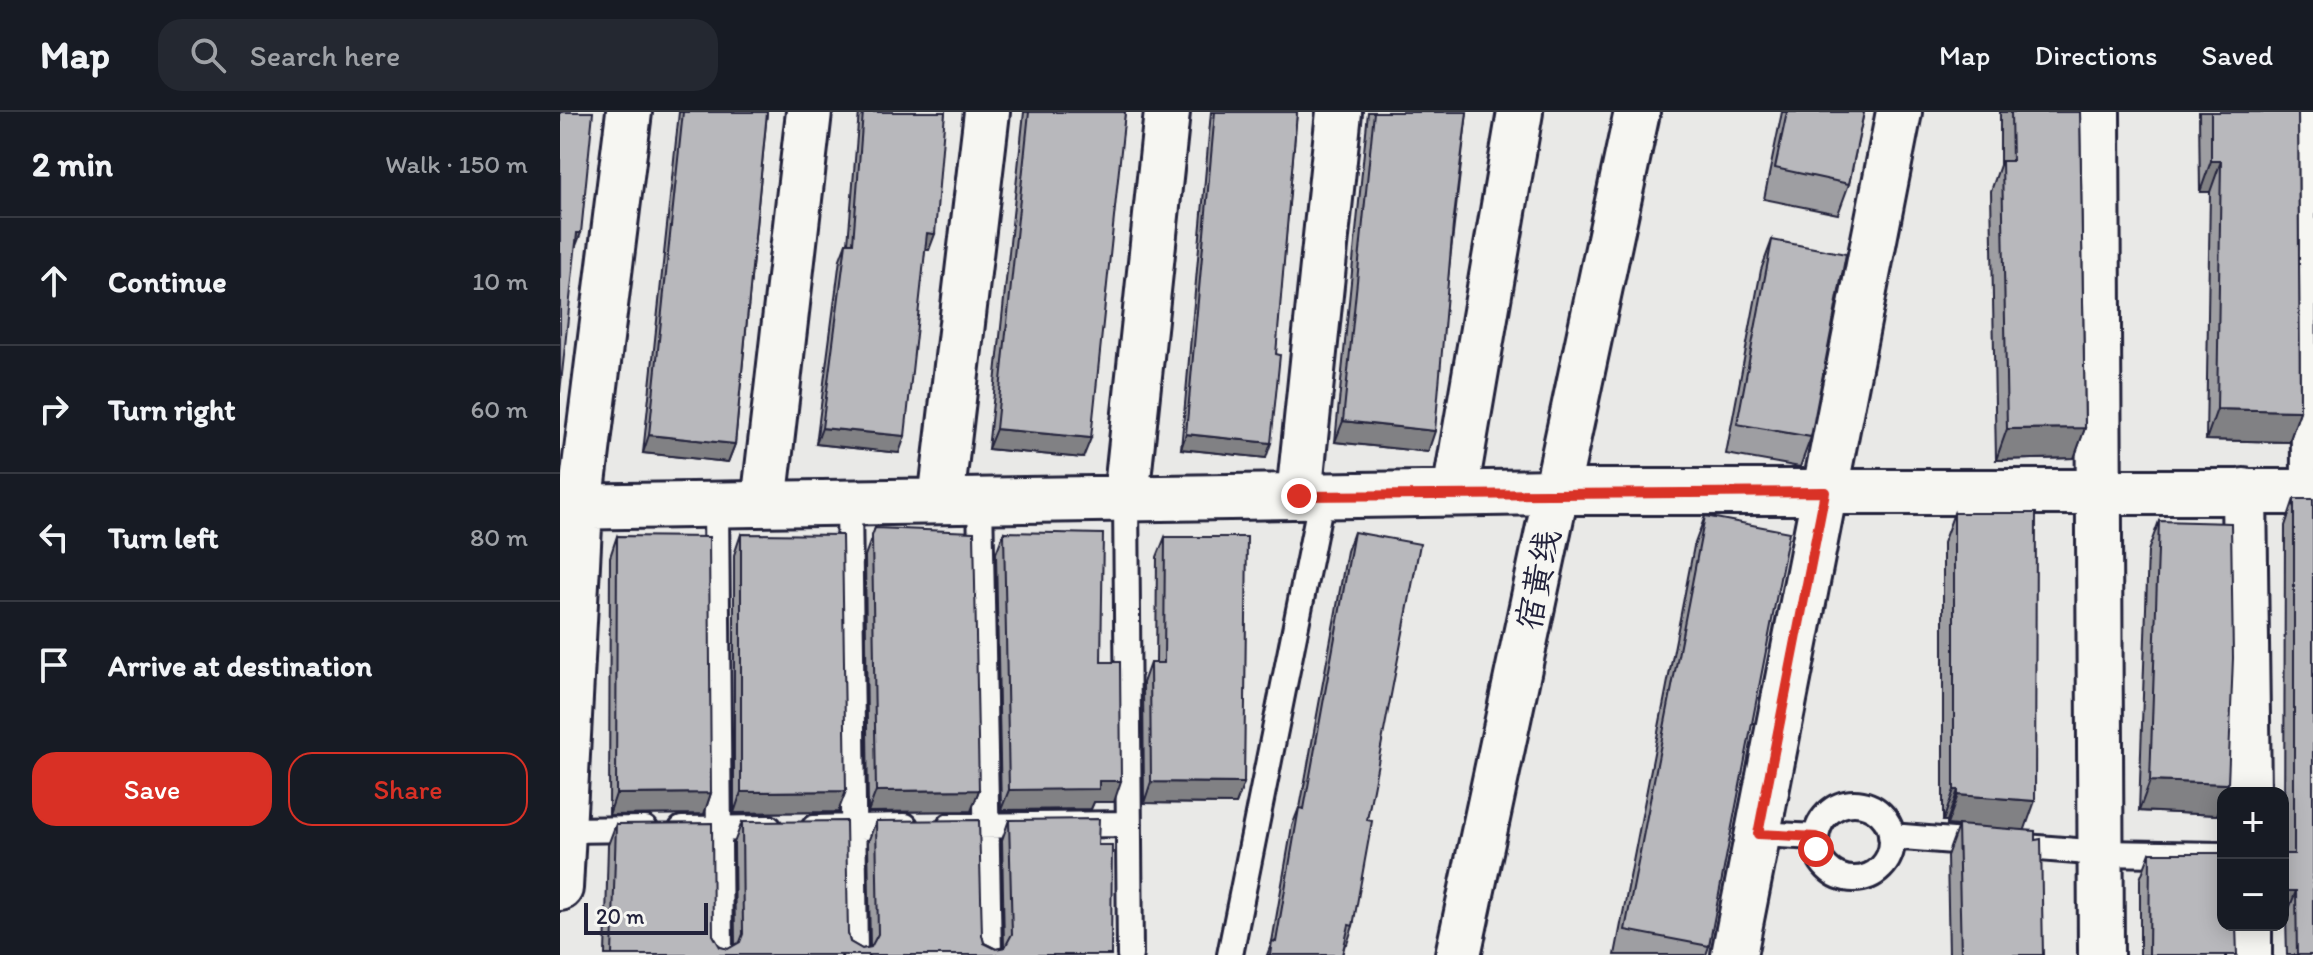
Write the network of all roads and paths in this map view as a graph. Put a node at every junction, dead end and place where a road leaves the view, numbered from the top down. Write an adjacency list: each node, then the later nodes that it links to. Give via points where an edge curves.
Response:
1 (629, 112): 23 (street)
2 (809, 112): 21 (street)
3 (987, 112): 19 (street)
4 (1167, 112): 18 (street)
5 (1339, 112): 17 (street)
6 (1520, 112): 16 (street)
7 (1637, 112): 12 (street, 宿黄线)
8 (1899, 112): 13 (street)
9 (2097, 112): 14 (street)
10 (2303, 112): 15 (lane)
11 (2244, 491): 14 (street); 15 (street); 24 (street)
12 (1557, 492): 13 (street); 16 (street); 41 (street, 宿黄线)
13 (1825, 492): 14 (street); 29 (street)
14 (2099, 492): 33 (street)
15 (2308, 492)
16 (1455, 493): 17 (street)
17 (1310, 495): 18 (street); 40 (lane)
18 (1126, 498): 19 (street); 25 (lane)
19 (961, 501): 20 (street); 26 (lane)
20 (849, 503): 21 (street); 27 (lane)
21 (764, 504): 22 (street)
22 (716, 505): 23 (street); 28 (lane)
23 (570, 507): 32 (street)
24 (2248, 787)
25 (1129, 824): 26 (lane); 39 (lane)
26 (986, 825): 27 (lane); 38 (lane)
27 (853, 827): 28 (lane); 37 (lane)
28 (719, 829): 32 (lane); 36 (lane)
29 (1758, 834): 31 (lane); 42 (street)
30 (1891, 836): 31 (lane, via 1888,824 1871,806 1847,803 1826,815); 31 (lane, via 1891,849 1878,871 1853,880 1829,871 1816,849); 33 (lane)
31 (1816, 837)
32 (561, 853)
33 (2101, 853): 34 (lane); 43 (street)
34 (2217, 855)
35 (2249, 931): 44 (street)
36 (720, 955)
37 (855, 955)
38 (989, 955)
39 (1130, 955)
40 (1230, 955)
41 (1458, 955)
42 (1734, 955)
43 (2101, 955)
44 (2249, 955)

